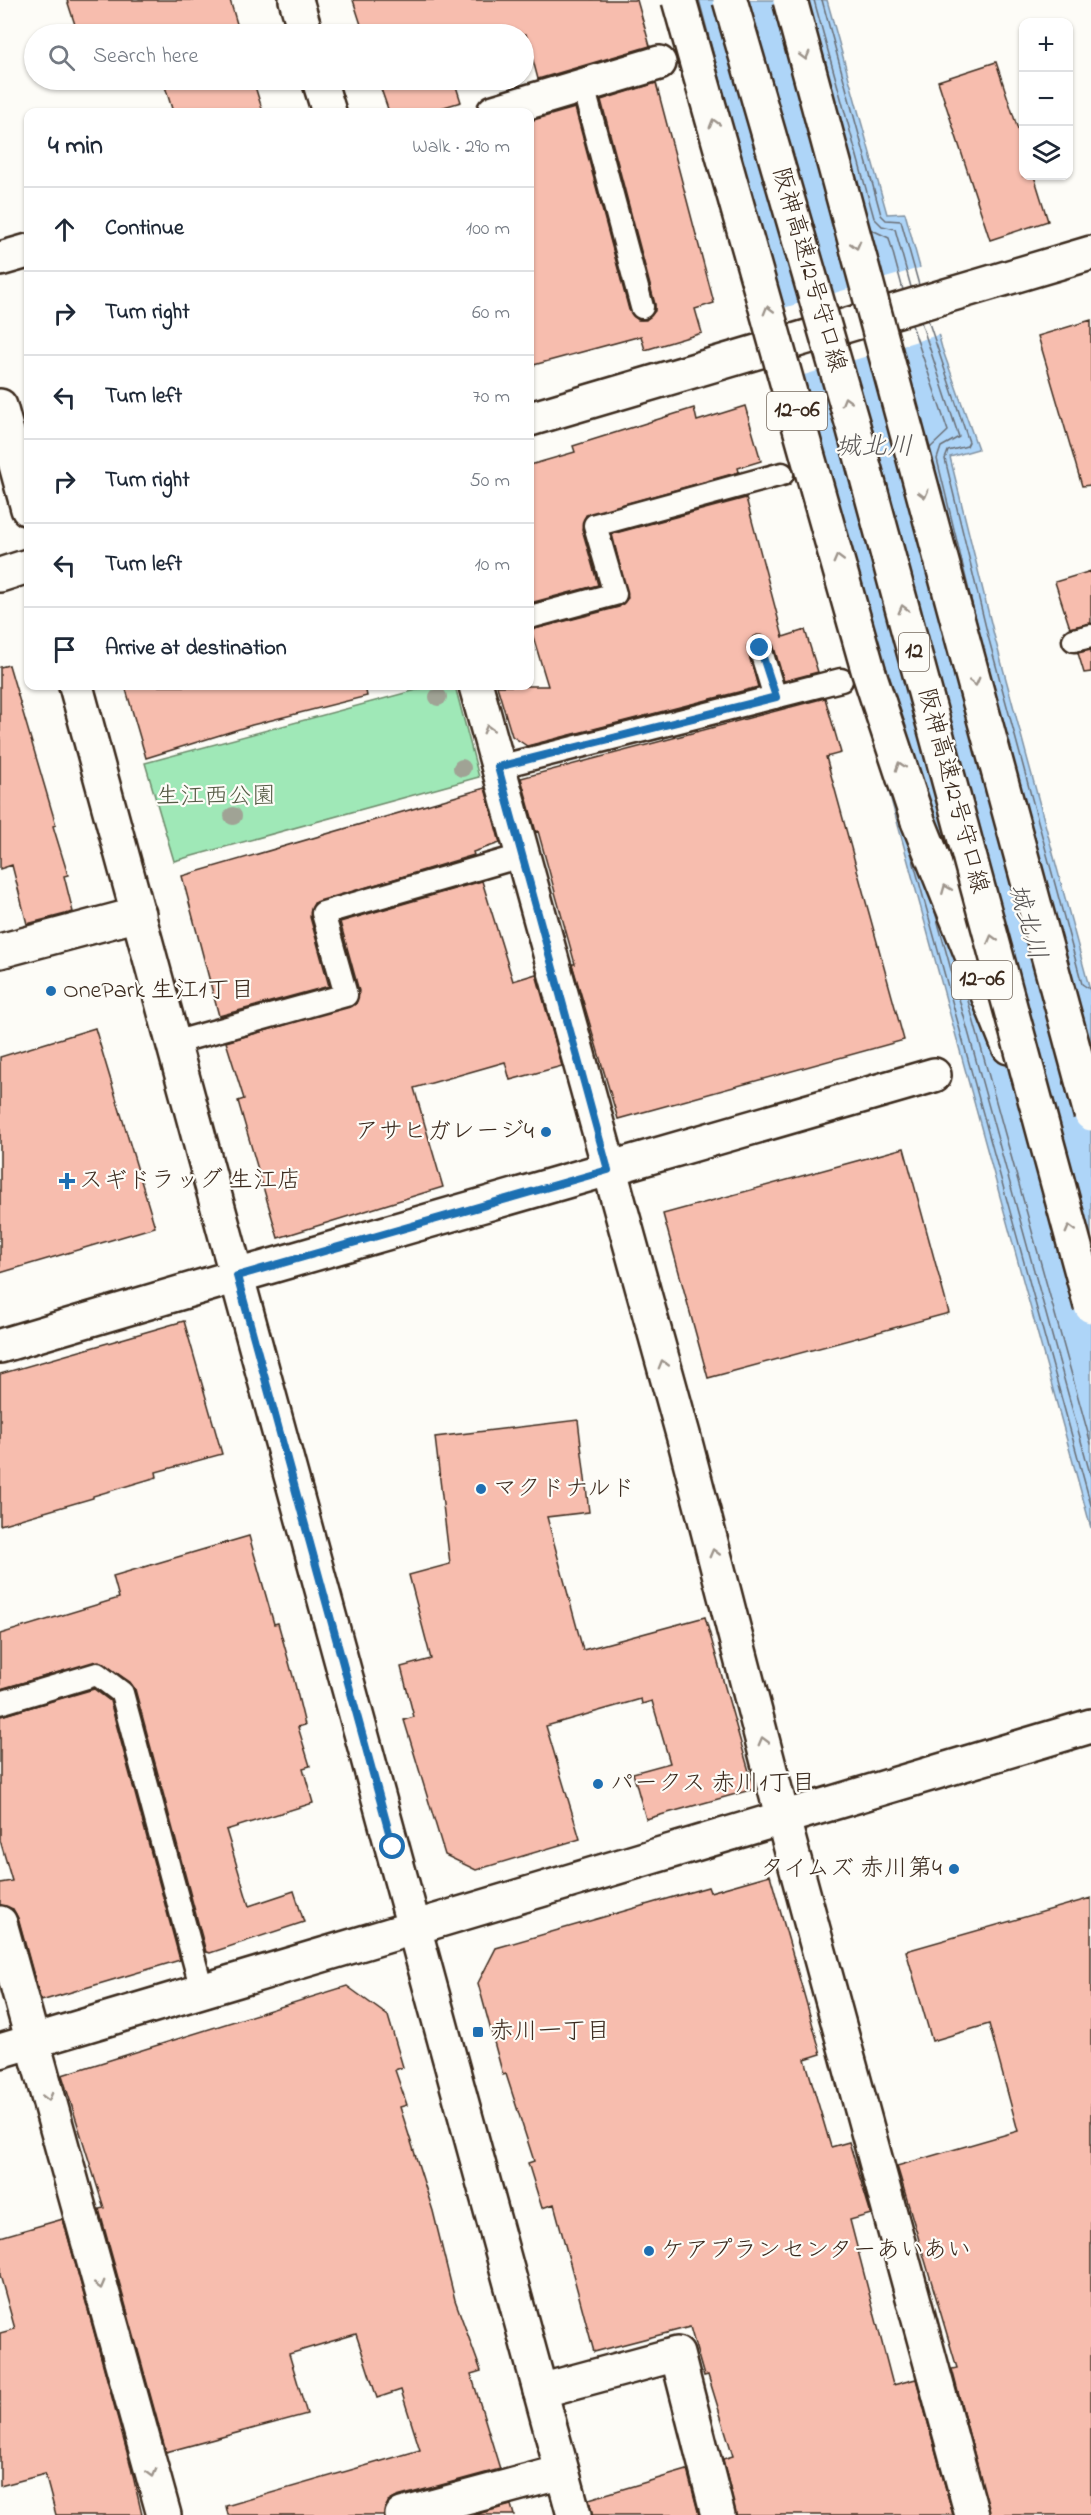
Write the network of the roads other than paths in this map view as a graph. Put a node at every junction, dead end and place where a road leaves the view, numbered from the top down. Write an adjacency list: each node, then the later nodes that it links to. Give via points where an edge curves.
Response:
1 (296, 0): 5 (main road)
2 (679, 0): 34 (main road, 12-06, one-way to 2, bridge, via 918,821 869,673)
3 (730, 0): 34 (main road, 阪神高速12号守口線 / 12, one-way to 3, bridge, via 853,426)
4 (790, 0): 33 (main road, 阪神高速12号守口線 / 12, one-way to 33, bridge)
5 (303, 24)
6 (660, 63): 7 (main road)
7 (583, 86): 10 (main road); 14 (lane)
8 (322, 90): 9 (main road)
9 (328, 108)
10 (508, 108)
11 (24, 252): 13 (main road)
12 (1091, 253): 16 (main road, bridge)
13 (0, 259)
14 (642, 307)
15 (0, 406): 18 (main road)
16 (534, 418)
17 (782, 474): 21 (lane, via 595,525 615,594)
18 (24, 494)
19 (24, 567): 20 (main road)
20 (0, 575)
21 (534, 616)
22 (760, 648): 26 (lane)
23 (841, 680): 26 (lane)
24 (77, 690): 29 (main road)
25 (477, 690): 27 (main road, one-way to 25)
26 (776, 697): 27 (lane)
27 (498, 767): 28 (main road)
28 (521, 856): 31 (lane, via 323,913 346,995); 35 (main road)
29 (139, 914): 30 (main road); 31 (main road)
30 (0, 951)
31 (173, 1042): 36 (main road)
32 (934, 1075): 35 (main road)
33 (1091, 1114)
34 (1046, 1138): 37 (main road, 阪神高速12号守口線 / 12, one-way to 34, bridge)
35 (608, 1170): 36 (main road); 41 (main road, one-way to 35, via 684,1438)
36 (237, 1276): 38 (main road); 43 (main road)
37 (1091, 1306)
38 (0, 1346)
39 (0, 1703): 44 (lane, via 97,1674 122,1693)
40 (1091, 1726): 41 (main road)
41 (783, 1818): 43 (main road); 53 (main road)
42 (0, 1923): 45 (main road)
43 (414, 1928): 44 (main road); 47 (main road)
44 (201, 1990): 45 (main road)
45 (33, 2041): 46 (main road); 49 (main road, one-way to 49)
46 (0, 2051)
47 (540, 2391): 48 (main road); 52 (main road, via 677,2354)
48 (562, 2472): 50 (main road); 51 (main road)
49 (164, 2515)
50 (402, 2515)
51 (574, 2515)
52 (718, 2515)
53 (972, 2515)

